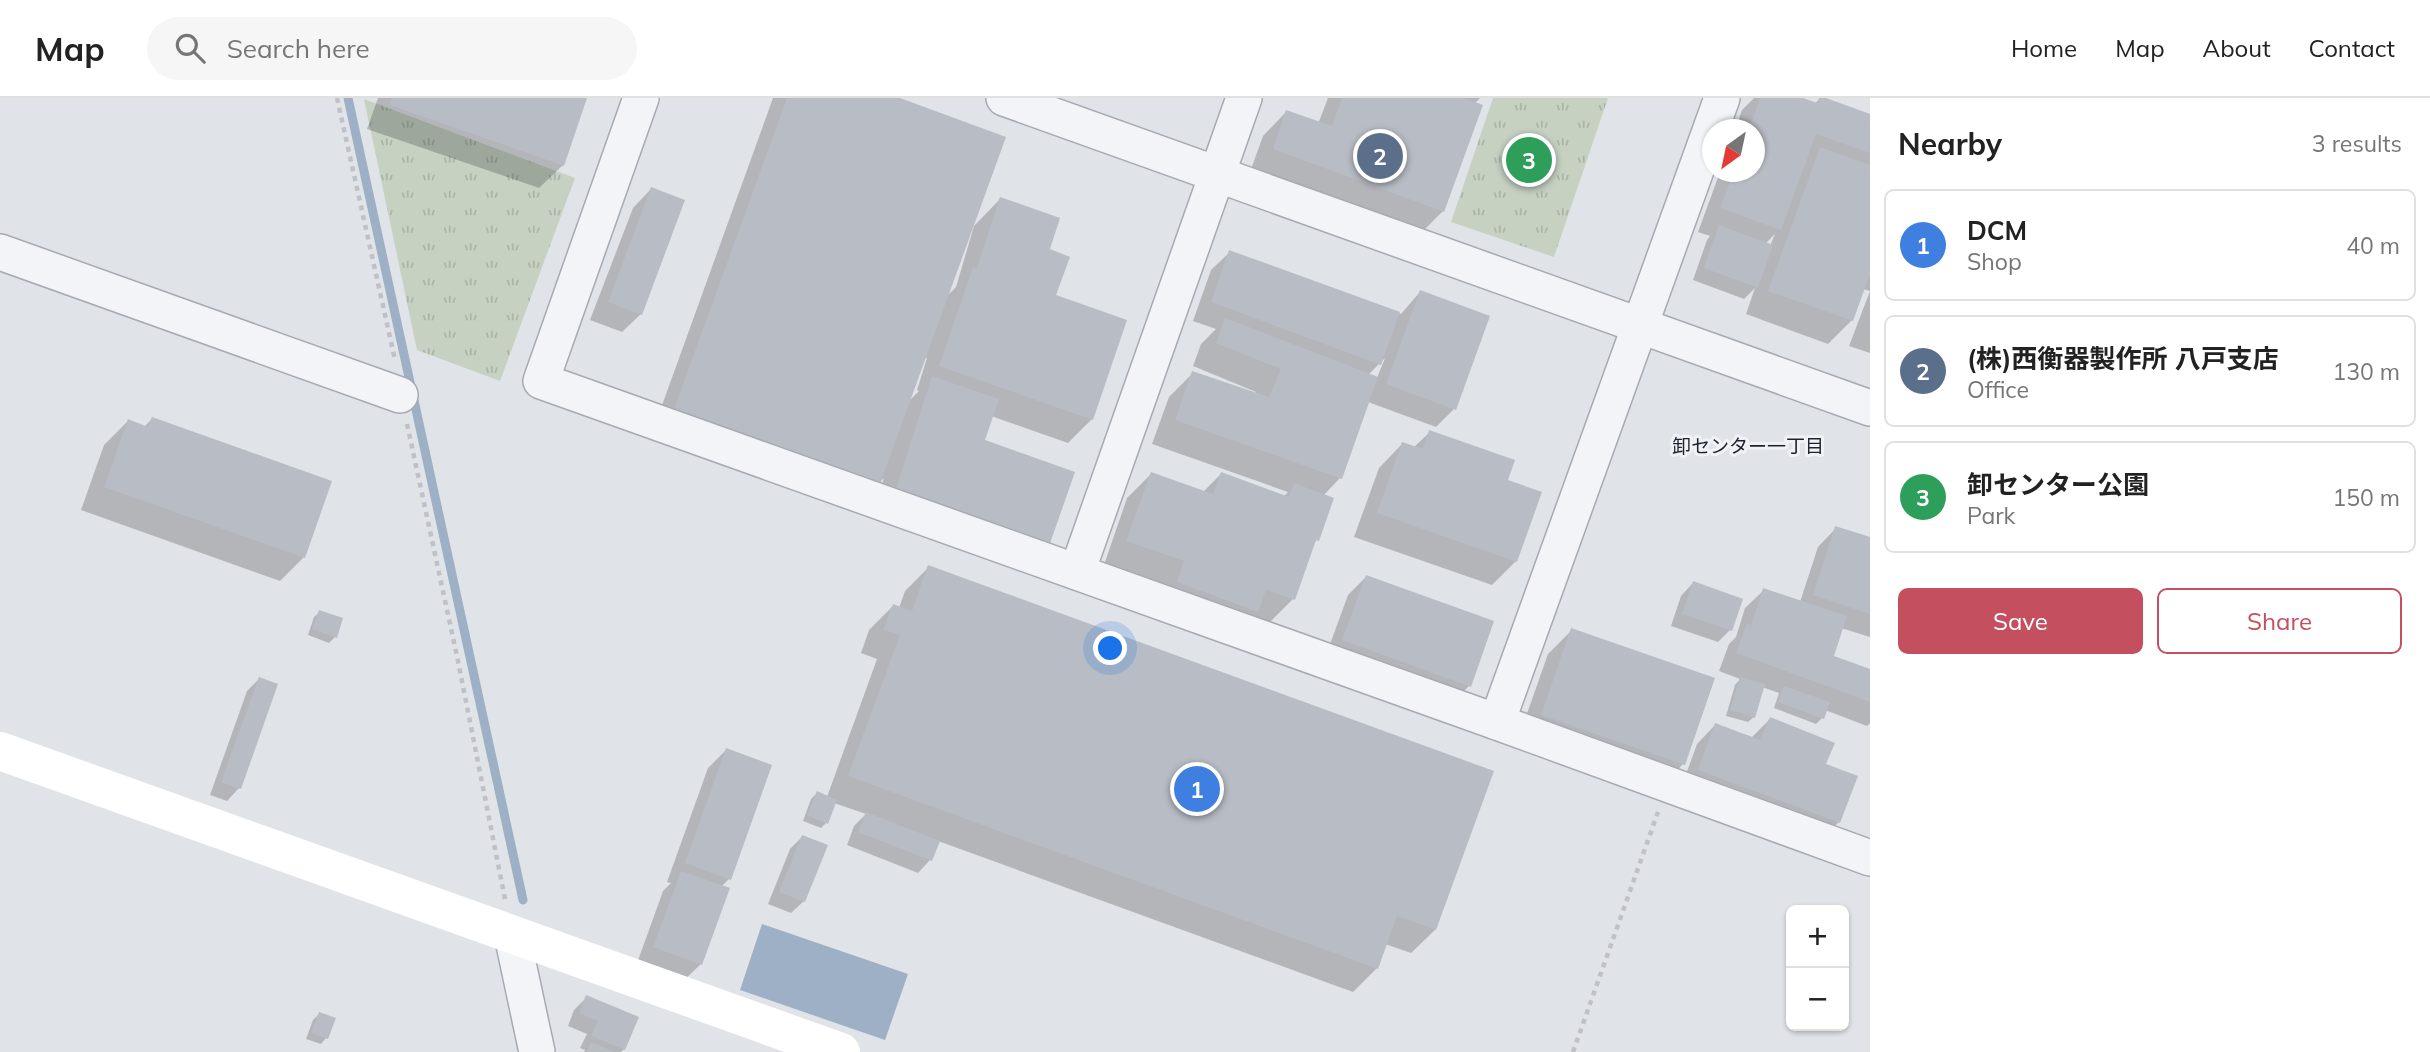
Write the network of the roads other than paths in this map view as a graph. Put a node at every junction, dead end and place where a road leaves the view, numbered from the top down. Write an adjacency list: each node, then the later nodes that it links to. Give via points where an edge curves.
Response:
1 (641, 98): 10 (street, via 541,382)
2 (1004, 98): 5 (street)
3 (1244, 98): 5 (street)
4 (1721, 98): 7 (street)
5 (1216, 173): 7 (street); 10 (street)
6 (0, 252): 8 (street)
7 (1639, 326): 9 (street); 11 (street)
8 (400, 395)
9 (1870, 408)
10 (1077, 572): 11 (street)
11 (1497, 722): 13 (street)
12 (0, 751): 14 (street)
13 (1869, 854)
14 (512, 935): 15 (street); 16 (street)
15 (537, 1052)
16 (841, 1052)

